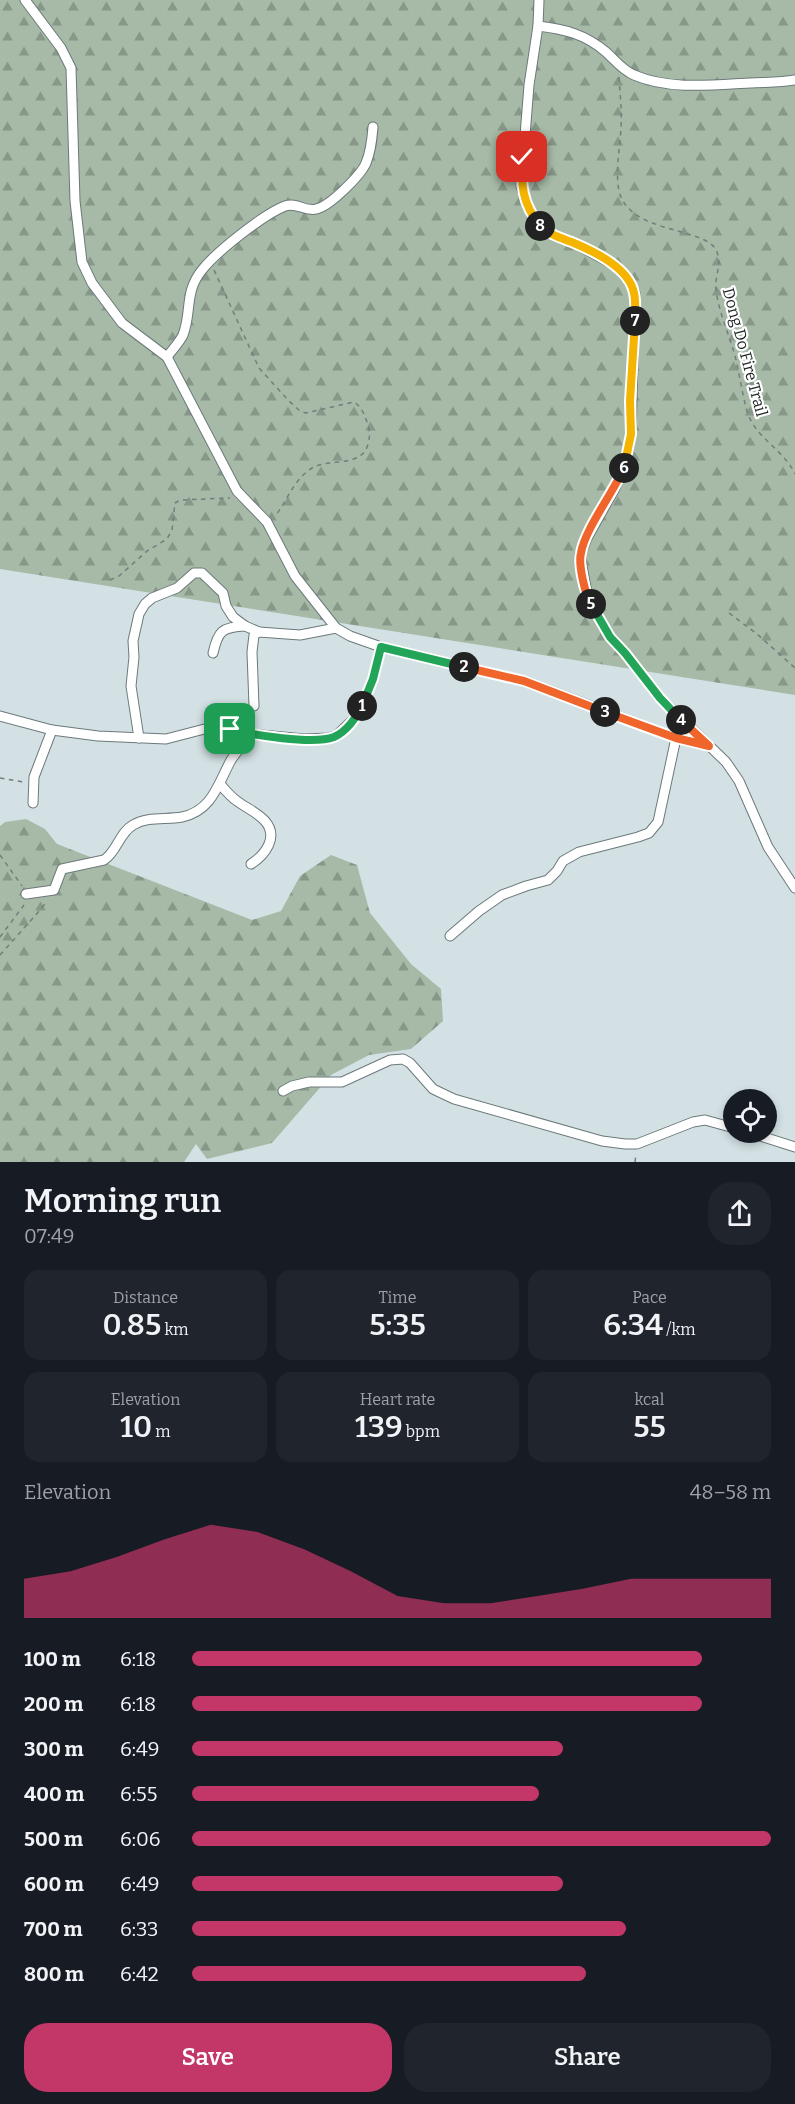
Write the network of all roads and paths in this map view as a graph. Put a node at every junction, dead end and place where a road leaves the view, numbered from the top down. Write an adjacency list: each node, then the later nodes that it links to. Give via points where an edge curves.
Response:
1 (25, 0): 8 (street, via 71,68 75,201 82,262 92,283 122,323)
2 (539, 0): 3 (street)
3 (538, 26): 4 (street, via 578,33); 26 (street, via 521,186 541,228 616,266 634,293 631,434 626,463 580,555 588,598 610,637 660,698)
4 (618, 65): 5 (street, via 632,75 670,84); 9 (path, Dong Do Fire Trail, via 619,191 636,214 656,225 706,240 716,248 716,287 747,410 752,424)
5 (795, 80)
6 (373, 127): 7 (street, via 365,166 342,191 315,210 292,204 283,207 251,226)
7 (209, 262): 8 (street, via 188,296 182,335); 11 (path, via 259,368 289,401 306,413 354,402 359,405 371,434 362,456 313,467 300,477 276,515)
8 (167, 357): 10 (street)
9 (795, 474)
10 (243, 498): 11 (street); 12 (path, via 175,503 167,539)
11 (267, 522): 15 (street, via 295,576)
12 (110, 580)
13 (729, 613): 19 (path)
14 (245, 626): 16 (street); 18 (street, via 222,630); 24 (street, via 233,617 223,593 202,573 194,573 177,588 145,604 134,635 131,686)
15 (336, 628): 16 (street, via 300,635); 17 (street)
16 (259, 632): 20 (street, via 253,641)
17 (381, 647): 23 (street, via 358,715 336,736 306,739); 25 (street, via 524,681)
18 (213, 653)
19 (795, 668)
20 (254, 706)
21 (0, 716): 22 (street)
22 (52, 730): 24 (street); 29 (street, via 34,777)
23 (250, 735): 24 (street, via 220,725 166,739); 28 (street)
24 (139, 738)
25 (676, 738): 26 (street); 36 (street, via 658,822 649,833 579,852 563,861 548,880 502,895)
26 (709, 746): 33 (street, via 739,781 768,848)
27 (0, 778): 29 (path)
28 (220, 784): 32 (street, via 270,827 271,839 266,850); 34 (street, via 209,803 195,813 143,820 131,826 104,860 62,869)
29 (35, 785): 30 (street)
30 (33, 803)
31 (0, 855): 35 (path)
32 (251, 864)
33 (795, 888)
34 (54, 890): 35 (street); 38 (path)
35 (26, 894): 37 (path, via 25,903)
36 (450, 936)
37 (0, 937)
38 (0, 955)
39 (283, 1091): 40 (street, via 309,1082 342,1082 390,1059 403,1059 433,1089 454,1099 602,1142 637,1144 705,1120)
40 (723, 1125)
41 (777, 1141): 42 (street)
42 (795, 1147)

